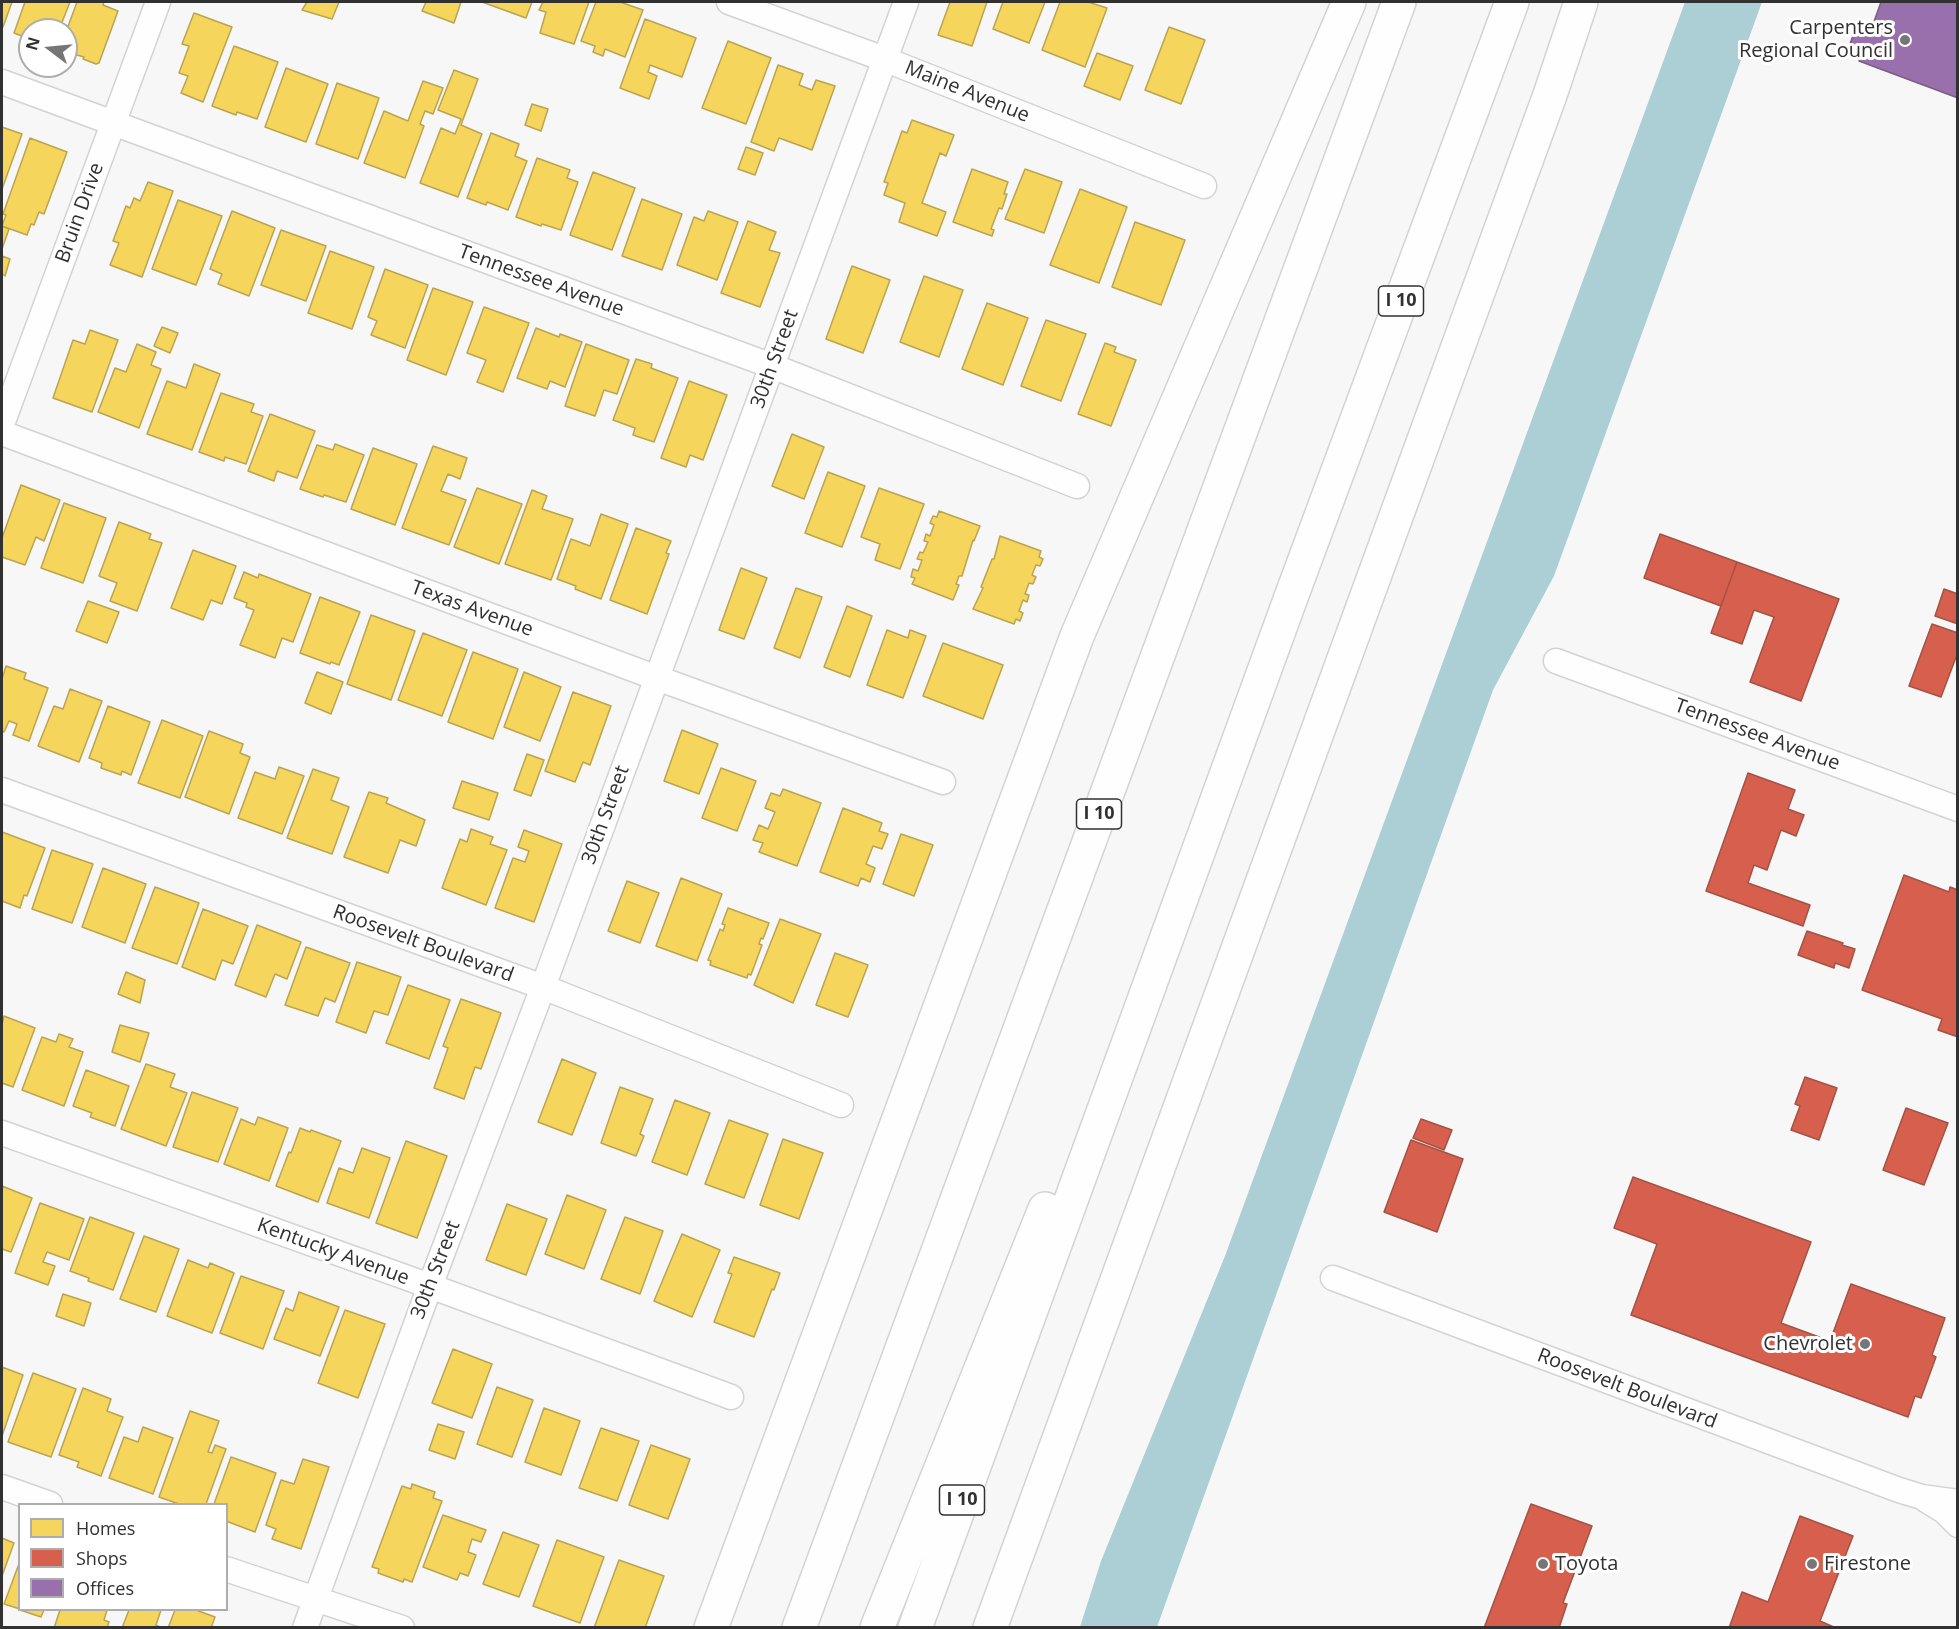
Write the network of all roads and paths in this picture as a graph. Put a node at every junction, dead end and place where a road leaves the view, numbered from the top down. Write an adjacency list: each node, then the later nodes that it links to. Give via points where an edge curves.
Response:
1 (158, 2): 10 (street, Bruin Drive)
2 (729, 2): 8 (street, Maine Avenue)
3 (906, 2): 8 (street, 30th Street)
4 (1349, 2): 37 (highway, via 1077,636)
5 (1399, 2): 38 (highway, I 10)
6 (1512, 2): 16 (highway, I 10)
7 (1581, 2): 41 (highway)
8 (884, 59): 11 (street, Maine Avenue); 12 (street, 30th Street)
9 (2, 82): 10 (street, Tennessee Avenue)
10 (113, 123): 12 (street, Tennessee Avenue); 13 (street, Bruin Drive)
11 (1204, 186)
12 (772, 366): 15 (street, Tennessee Avenue); 18 (street, 30th Street)
13 (2, 424)
14 (2, 433): 18 (street, Texas Avenue)
15 (1077, 486)
16 (1290, 600): 39 (highway); 40 (highway, I 10)
17 (1556, 661): 21 (street, Tennessee Avenue)
18 (657, 678): 19 (street, Texas Avenue); 22 (street, 30th Street)
19 (944, 782)
20 (2, 790): 22 (street, Roosevelt Boulevard)
21 (1958, 809)
22 (543, 987): 23 (street, Roosevelt Boulevard); 26 (street, 30th Street)
23 (841, 1105)
24 (2, 1133): 26 (street, Kentucky Avenue)
25 (1333, 1278): 29 (street, Roosevelt Boulevard)
26 (430, 1286): 27 (street, Kentucky Avenue); 34 (street, 30th Street)
27 (731, 1397)
28 (2, 1486): 31 (street)
29 (1922, 1497): 30 (street, Roosevelt Boulevard); 32 (street, Roosevelt Boulevard, via 1944,1510)
30 (1958, 1502)
31 (47, 1503)
32 (1958, 1525)
33 (228, 1570): 34 (street)
34 (315, 1599): 35 (street, 30th Street); 36 (street)
35 (305, 1628)
36 (402, 1628)
37 (711, 1628)
38 (799, 1628)
39 (877, 1628)
40 (915, 1628)
41 (990, 1628)

